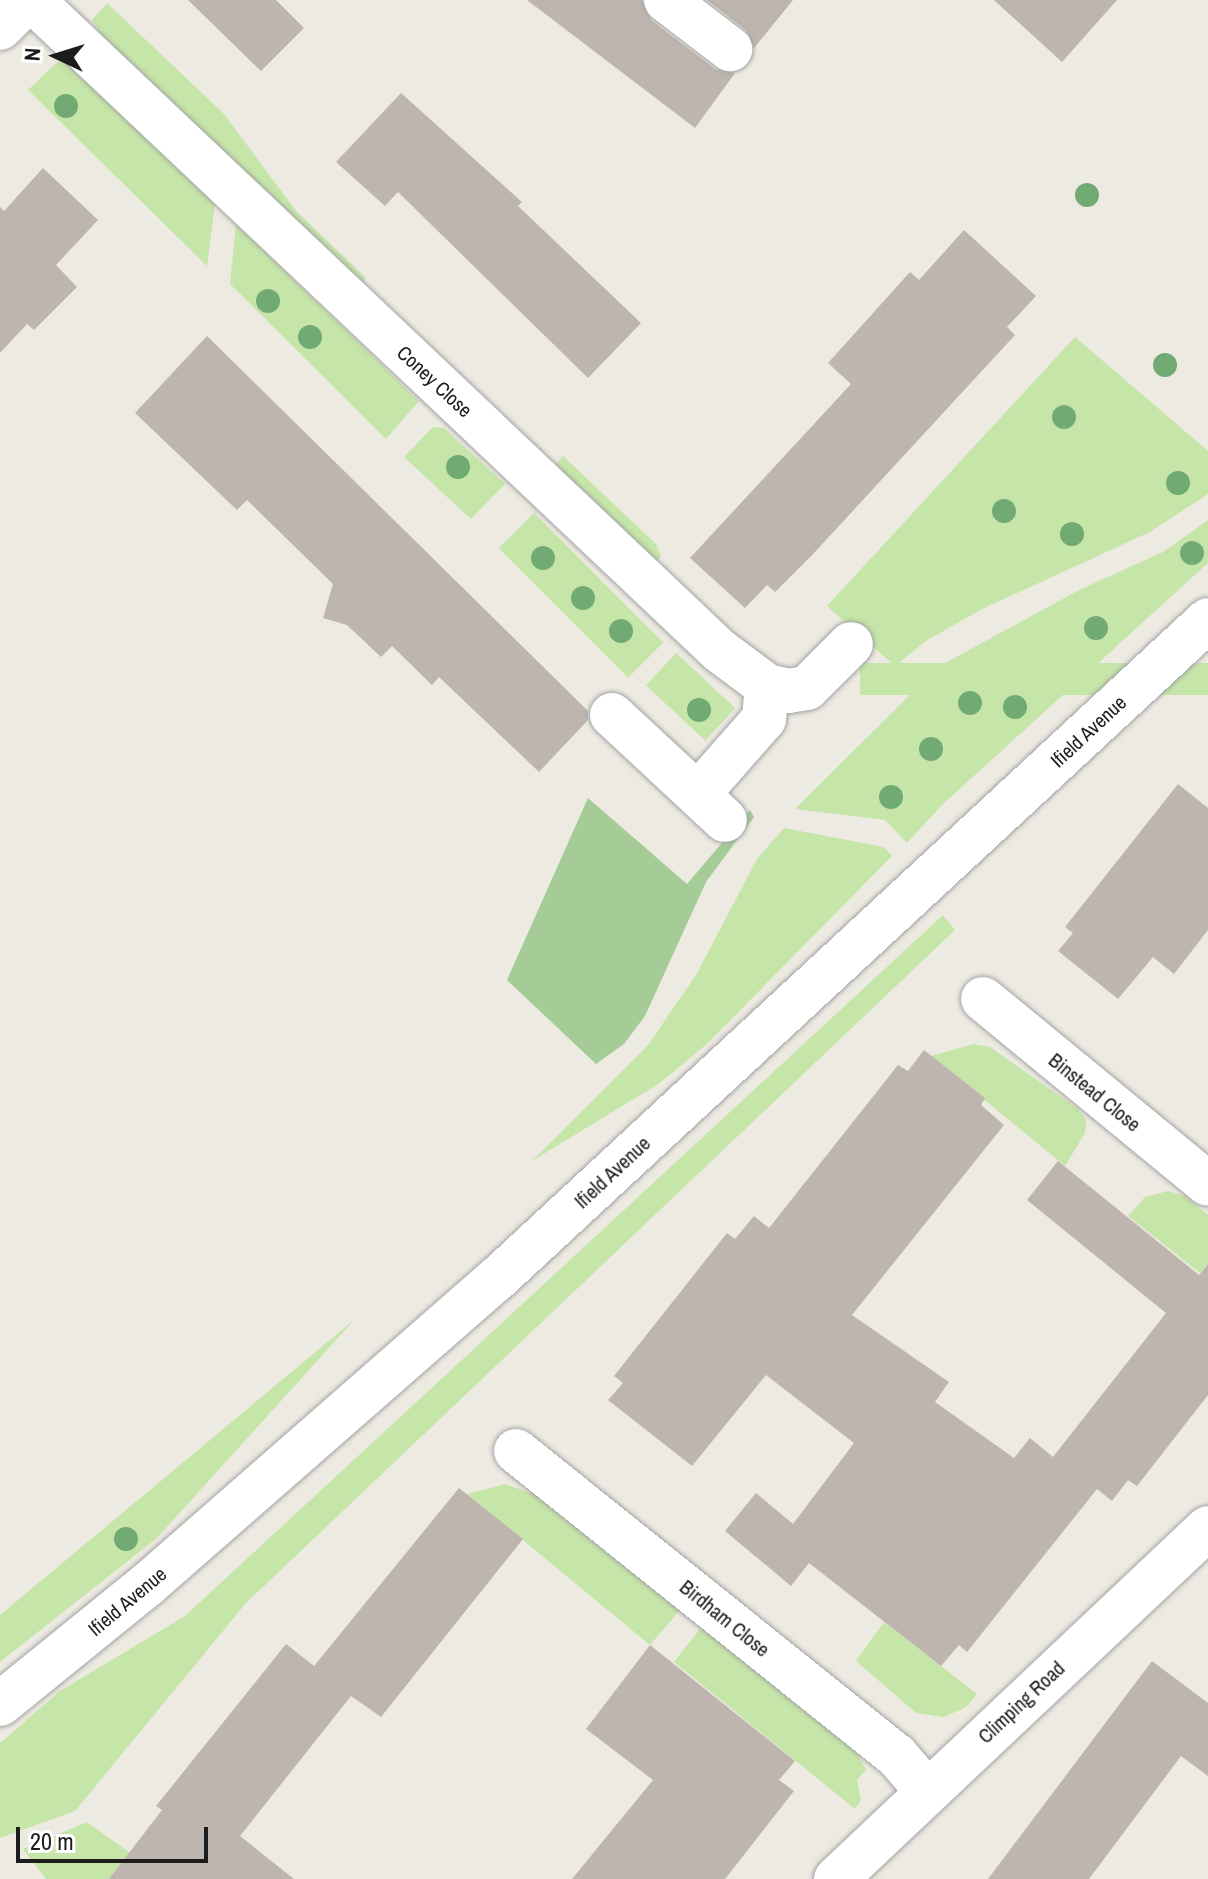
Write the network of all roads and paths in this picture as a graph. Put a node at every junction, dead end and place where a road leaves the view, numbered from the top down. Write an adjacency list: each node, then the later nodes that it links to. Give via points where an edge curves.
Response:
1 (30, 0): 3 (street); 7 (street, Coney Close, via 720,651)
2 (666, 0): 4 (street)
3 (0, 28)
4 (730, 49)
5 (1208, 620): 13 (street, Ifield Avenue, via 498,1278 147,1585)
6 (851, 644): 7 (street, via 807,688)
7 (767, 686): 8 (street, via 764,719 711,807)
8 (612, 715)
9 (983, 999): 10 (street, Binstead Close)
10 (1208, 1184)
11 (516, 1451): 14 (street, Birdham Close, via 896,1755)
12 (1208, 1528): 14 (street, Climping Road)
13 (0, 1704)
14 (927, 1791): 15 (street, Climping Road)
15 (836, 1879)

